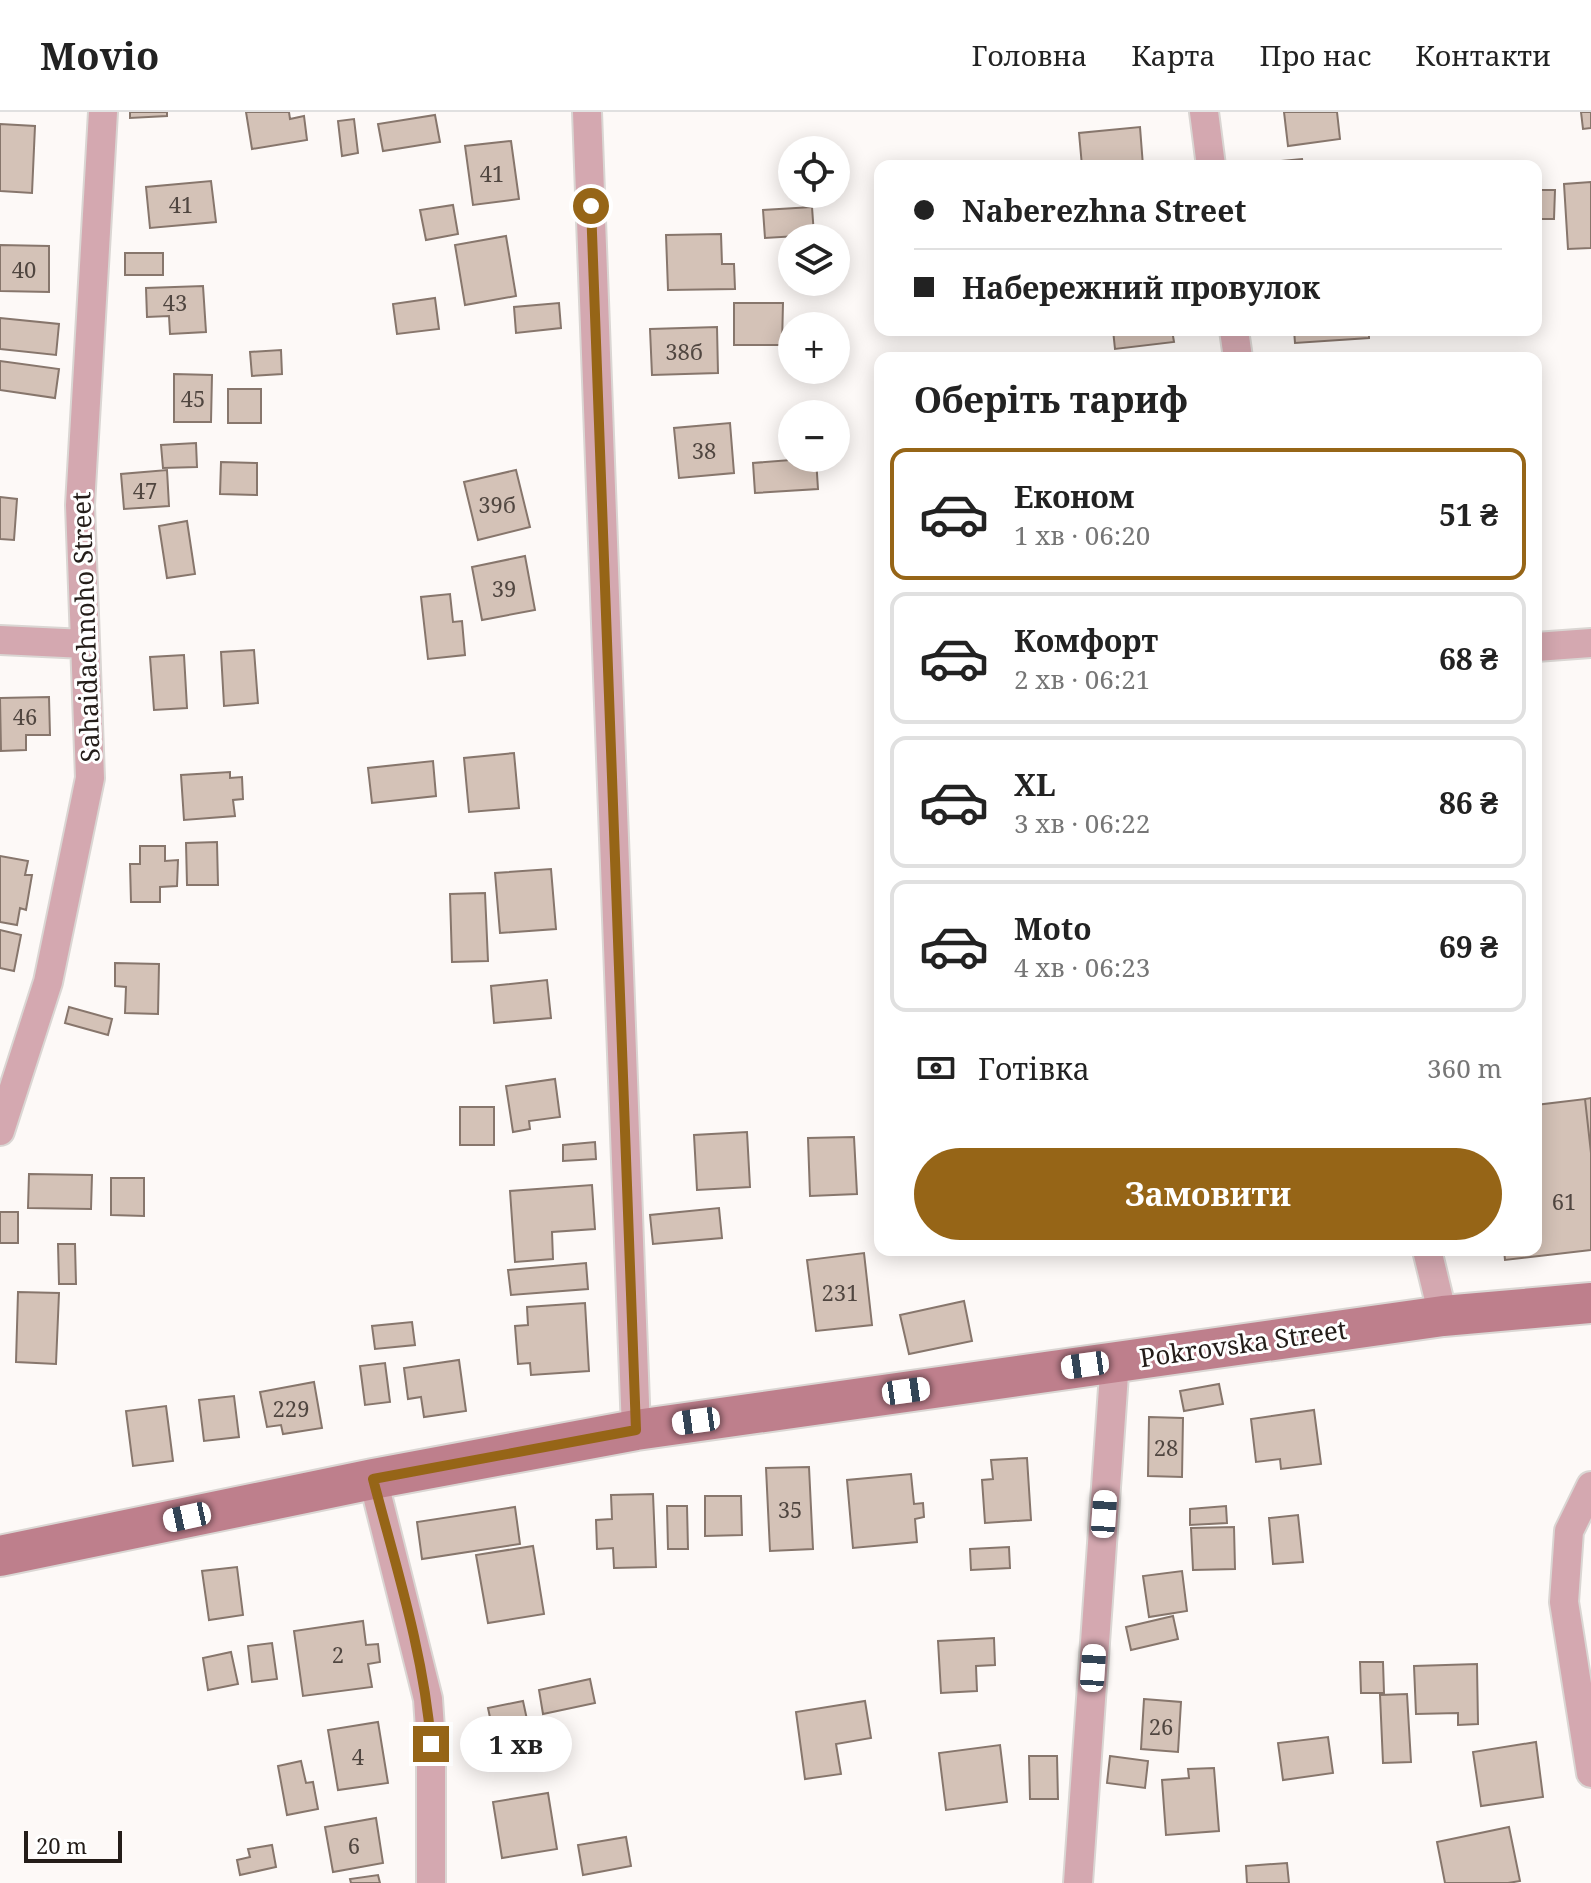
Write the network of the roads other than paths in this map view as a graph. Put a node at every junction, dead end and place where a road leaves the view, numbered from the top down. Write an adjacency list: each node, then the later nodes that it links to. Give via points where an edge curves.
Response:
1 (103, 112): 7 (street, Sahaidachnoho Street, via 80,505)
2 (587, 112): 14 (street)
3 (1204, 112): 4 (street)
4 (1210, 160)
5 (0, 640): 7 (street)
6 (1591, 643): 8 (street)
7 (85, 644): 9 (street, Sahaidachnoho Street, via 90,778 48,982)
8 (1542, 647)
9 (0, 1131)
10 (1428, 1256): 12 (street)
11 (1591, 1303): 12 (street, Pokrovska Street)
12 (1443, 1316): 13 (street, Pokrovska Street)
13 (1115, 1360): 14 (street, Pokrovska Street); 20 (street)
14 (636, 1430): 15 (street, Pokrovska Street)
15 (373, 1479): 17 (street, Pokrovska Street); 19 (street, via 428,1699)
16 (1591, 1486): 18 (street, via 1569,1531 1564,1602)
17 (0, 1556)
18 (1591, 1773)
19 (431, 1883)
20 (1078, 1883)

